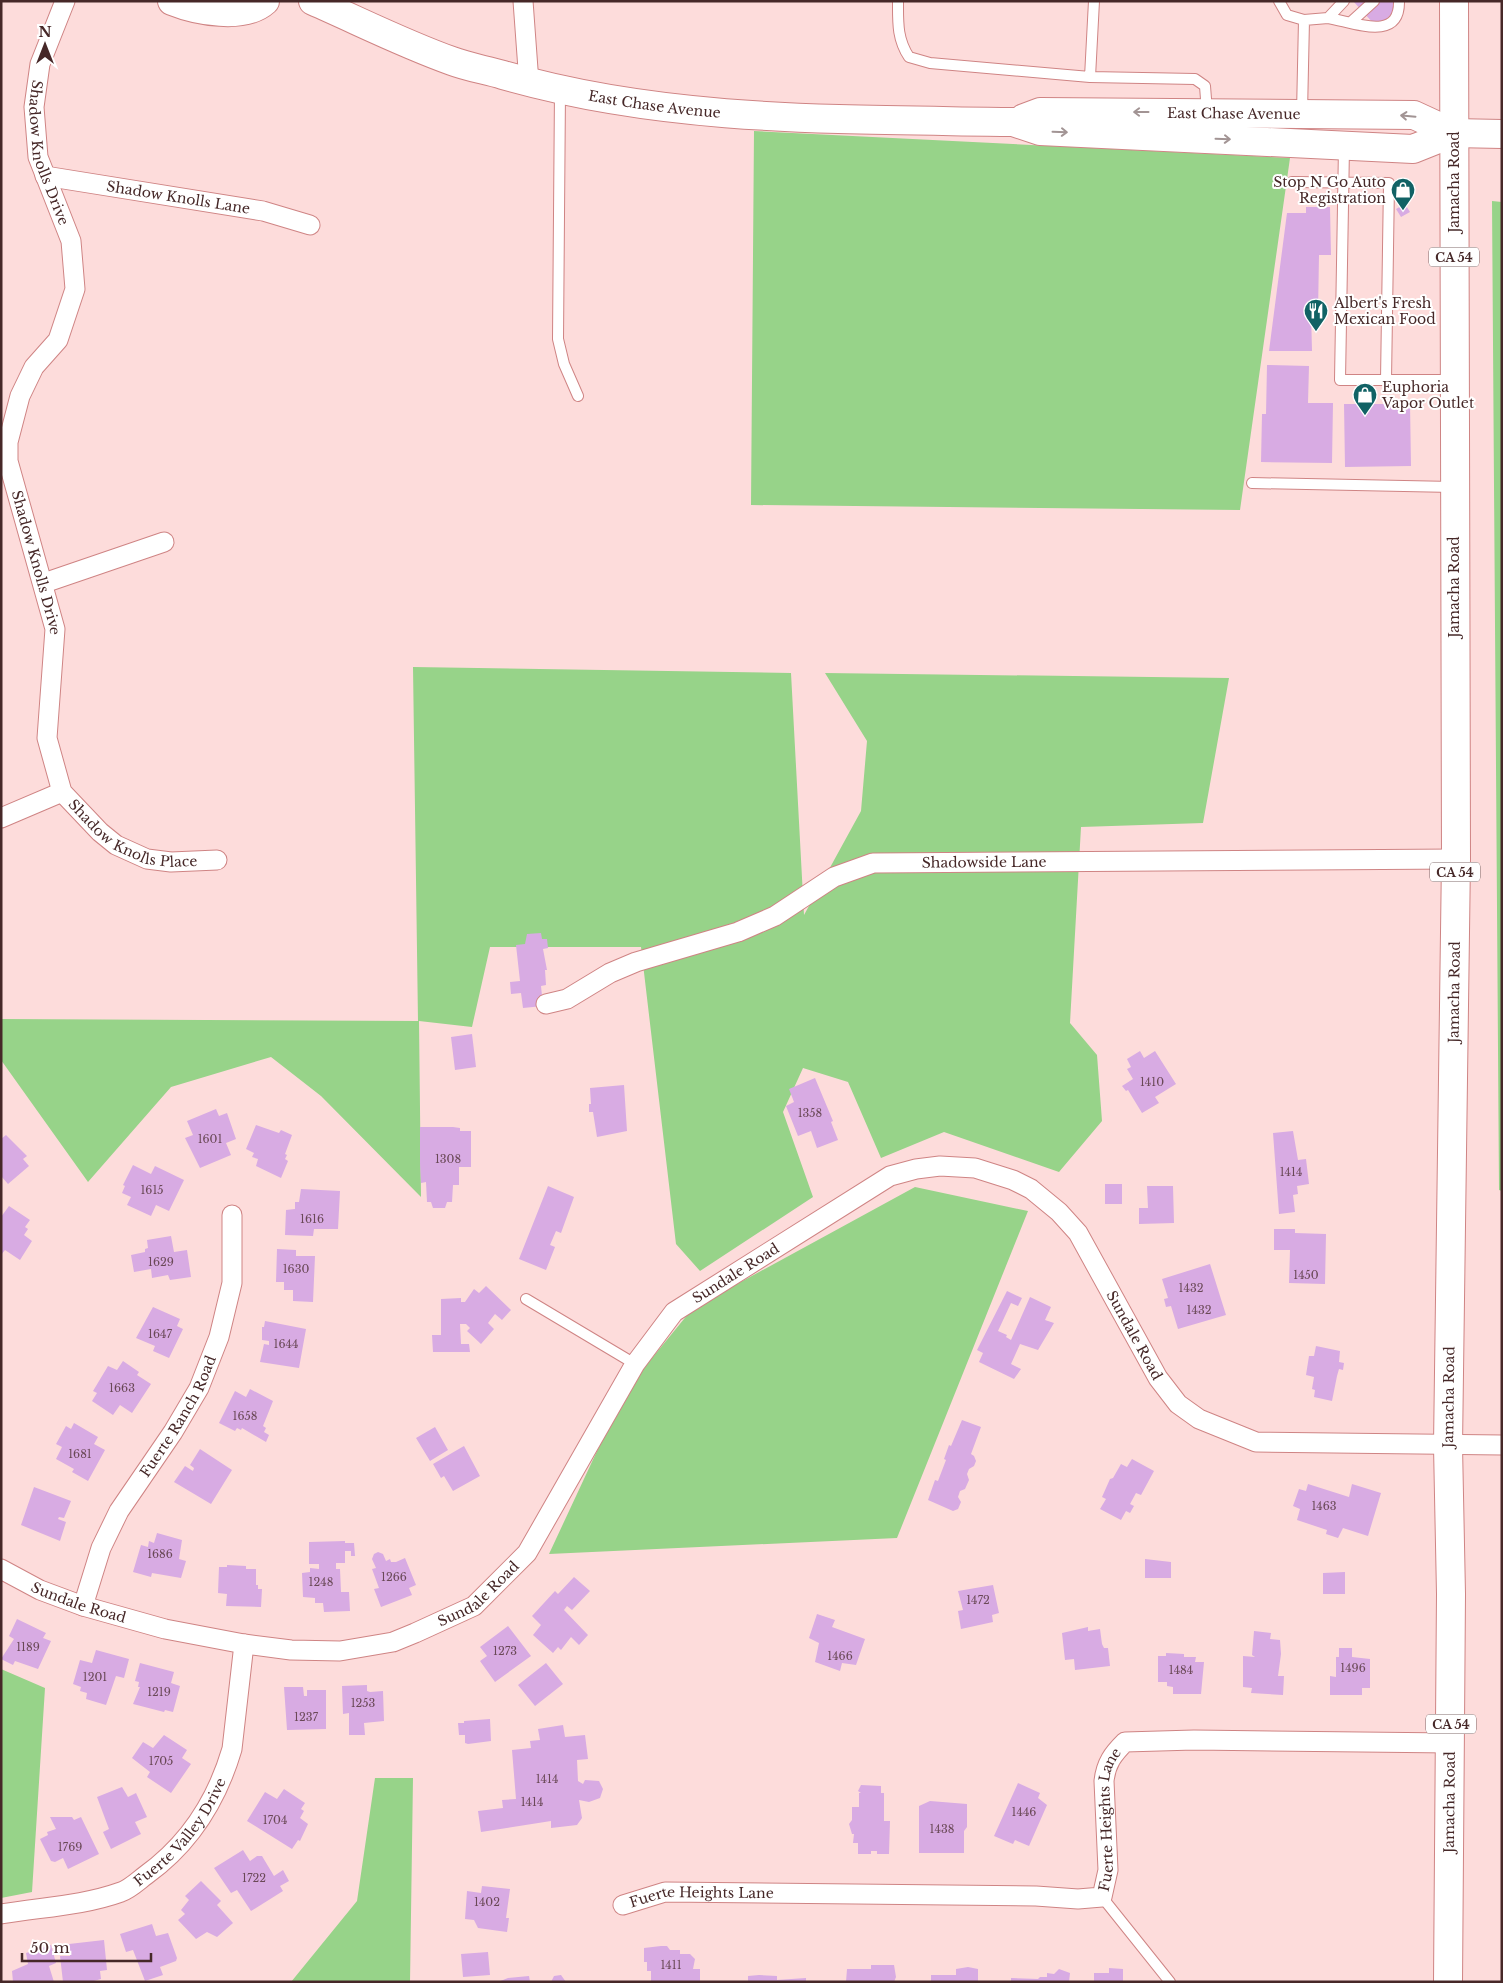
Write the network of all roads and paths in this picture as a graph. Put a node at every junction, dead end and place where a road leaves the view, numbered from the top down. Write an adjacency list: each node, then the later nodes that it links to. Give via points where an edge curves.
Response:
1 (65, 1): 25 (street, Shadow Knolls Drive, via 40,64 34,107 38,157)
2 (172, 1): 3 (main road, via 239,13 257,8)
3 (265, 1)
4 (312, 1): 17 (main road, East Chase Avenue, via 452,61)
5 (523, 1): 17 (street)
6 (898, 1): 16 (lane, via 898,29 909,57 930,63)
7 (1094, 1): 16 (lane)
8 (1279, 1): 14 (lane, via 1287,15)
9 (1344, 1): 13 (lane)
10 (1374, 1): 15 (lane)
11 (1399, 1): 15 (lane, via 1399,11 1390,25 1380,28)
12 (1454, 1): 22 (main road, Jamacha Road / CA 54)
13 (1328, 18): 14 (lane); 15 (lane)
14 (1304, 20): 20 (lane)
15 (1351, 22)
16 (1090, 78): 19 (lane, via 1195,79 1205,86)
17 (530, 83): 18 (main road, East Chase Avenue)
18 (560, 90): 21 (main road, East Chase Avenue, via 640,104 739,115); 31 (lane, via 558,339 564,364)
19 (1207, 112): 20 (main road, East Chase Avenue); 21 (main road, East Chase Avenue, one-way to 21, via 1040,112)
20 (1302, 114): 22 (main road, East Chase Avenue, one-way to 20, via 1414,115)
21 (1013, 122): 24 (main road, East Chase Avenue, one-way to 24, via 1040,131)
22 (1453, 133): 23 (main road, East Chase Avenue); 24 (main road, East Chase Avenue, via 1413,149); 30 (main road, Jamacha Road / CA 54)
23 (1502, 134)
24 (1344, 145): 27 (lane)
25 (45, 176): 28 (street, Shadow Knolls Lane, via 262,211); 35 (street, Shadow Knolls Drive, via 71,242 75,288 58,340 34,367 20,396 8,442 8,461)
26 (1292, 182): 27 (lane)
27 (1343, 182): 29 (lane, via 1389,183); 29 (lane, via 1340,380)
28 (310, 225)
29 (1386, 380): 30 (lane)
30 (1454, 380): 33 (main road, Jamacha Road / CA 54)
31 (578, 396)
32 (1252, 484): 33 (lane)
33 (1453, 487): 38 (main road, Jamacha Road / CA 54)
34 (164, 542): 35 (street)
35 (44, 583): 36 (street, Shadow Knolls Drive, via 55,628 47,738)
36 (62, 792): 37 (street, Shadow Knolls Place); 39 (street, Shadow Knolls Place, via 116,845 148,859 172,862)
37 (1, 818)
38 (1456, 859): 40 (street, Shadowside Lane, via 873,863 834,876 775,916 745,929 636,962 610,972 567,999); 45 (main road, Jamacha Road / CA 54)
39 (217, 860)
40 (546, 1004)
41 (232, 1215): 47 (street, Fuerte Ranch Road, via 232,1283 219,1337 199,1388 119,1511 101,1548)
42 (526, 1299): 43 (lane)
43 (635, 1364): 45 (street, Sundale Road, via 674,1312 872,1186 890,1176 916,1169 968,1167 1014,1180 1060,1212 1078,1233 1158,1378 1178,1404 1199,1419 1256,1442); 48 (street, Sundale Road, via 527,1552 474,1606 393,1642 340,1652)
44 (1502, 1445): 45 (street, Sundale Road)
45 (1448, 1446): 49 (main road, Jamacha Road / CA 54)
46 (1, 1569): 47 (street, Sundale Road, via 40,1590)
47 (83, 1606): 48 (street, Sundale Road, via 165,1629)
48 (244, 1644): 52 (street, Fuerte Valley Drive, via 232,1749 227,1765 202,1817 178,1847 156,1868 122,1892 69,1905)
49 (1451, 1744): 50 (street, Fuerte Heights Lane, via 1125,1742 1106,1767 1108,1870); 54 (main road, Jamacha Road / CA 54)
50 (1102, 1897): 51 (street, Fuerte Heights Lane, via 665,1892); 53 (lane)
51 (623, 1905)
52 (1, 1914)
53 (1170, 1982)
54 (1448, 1982)

